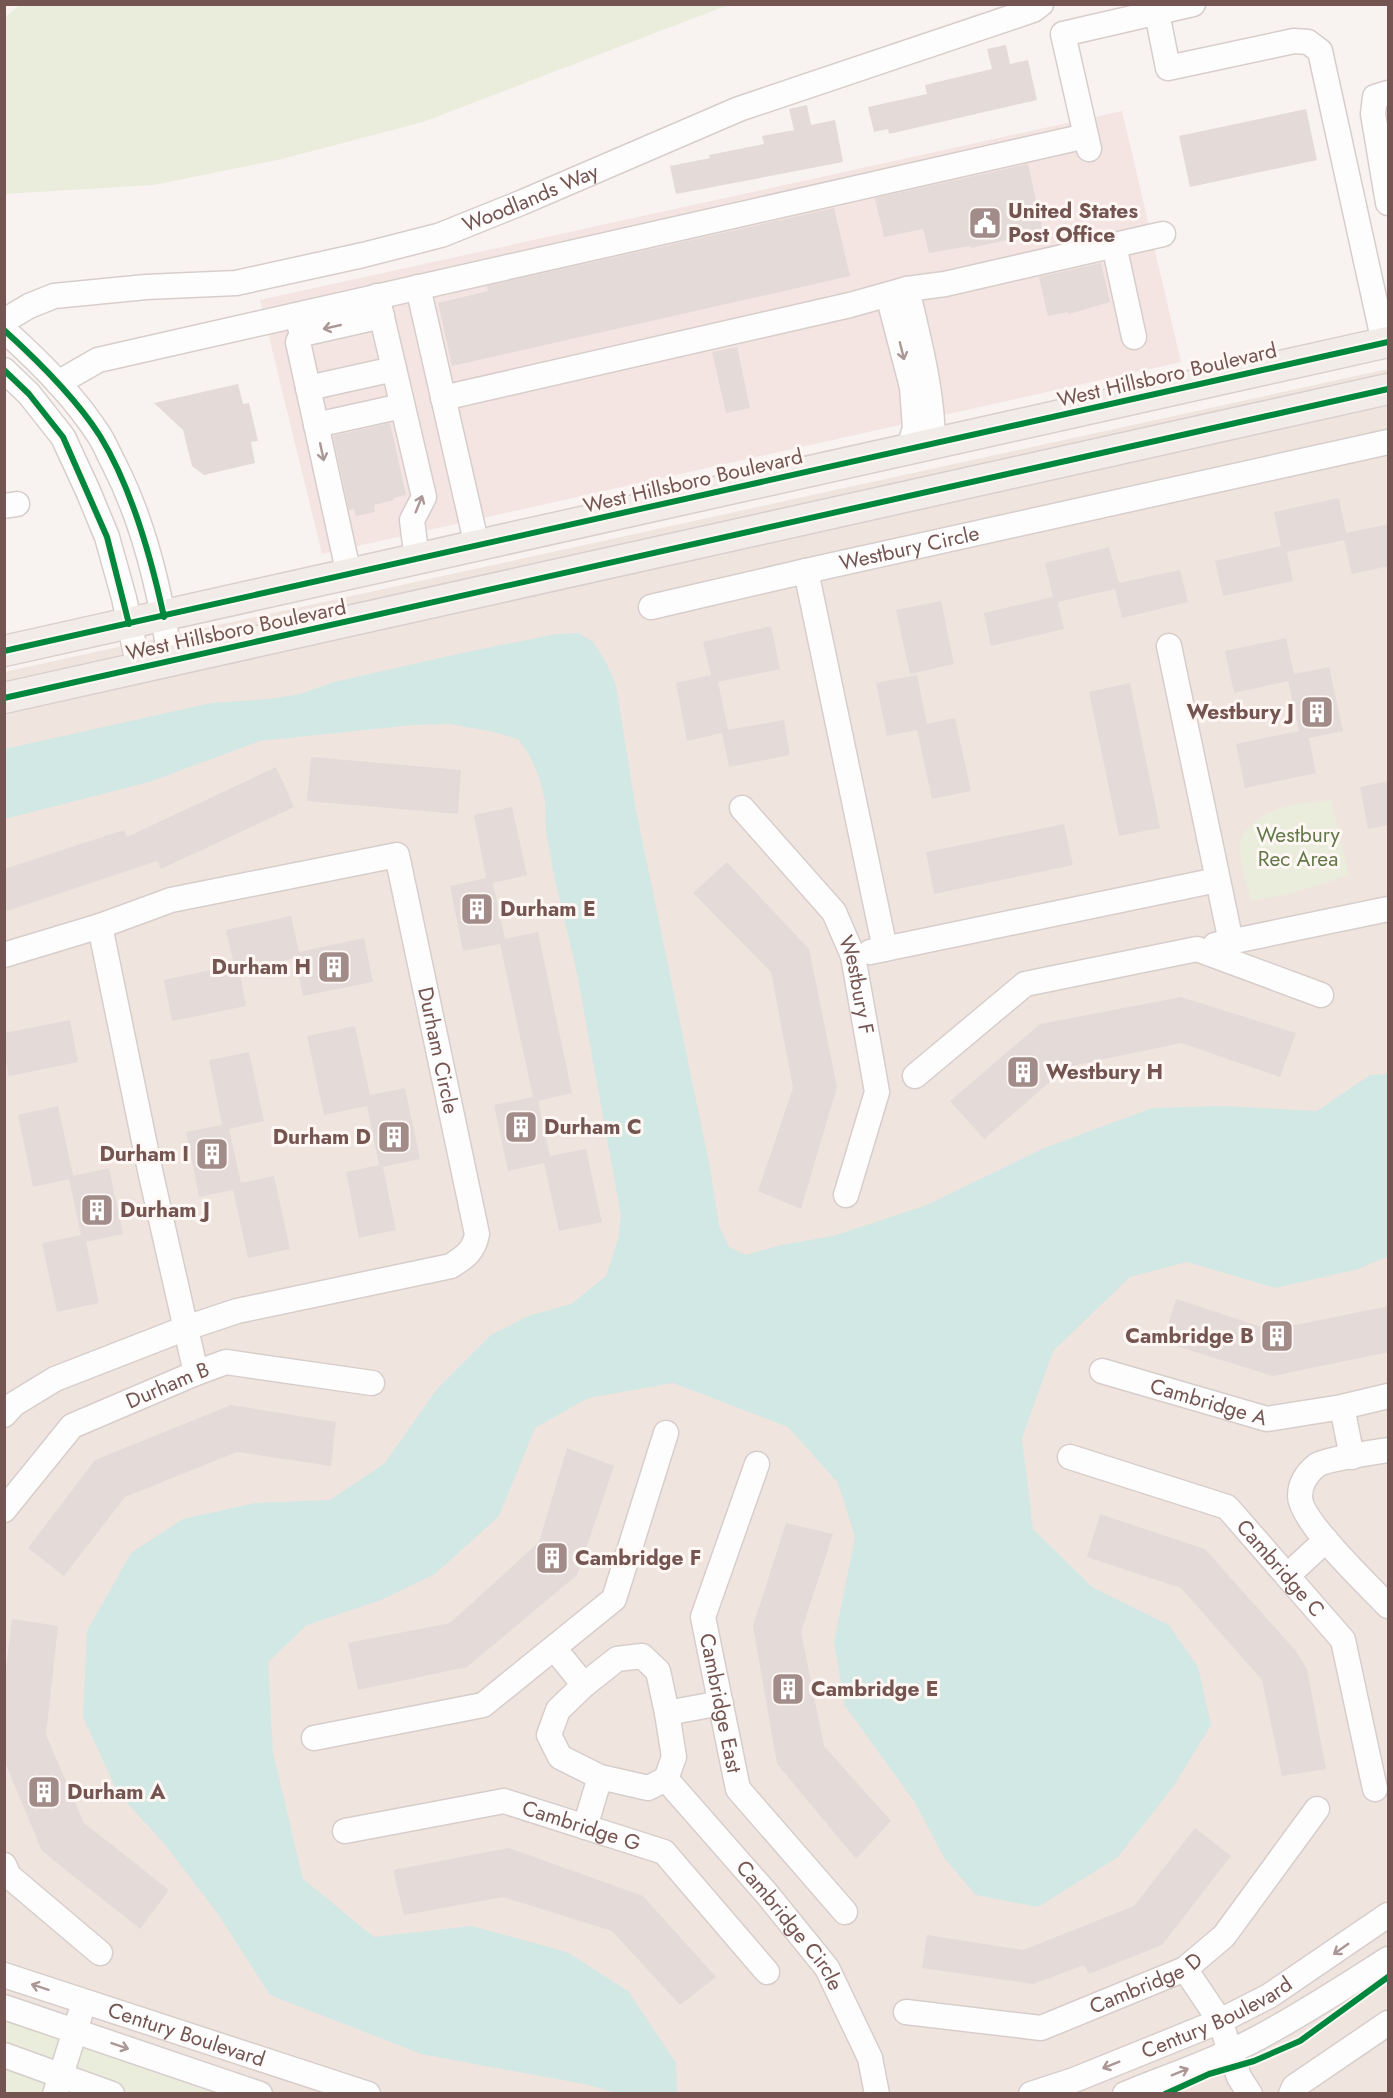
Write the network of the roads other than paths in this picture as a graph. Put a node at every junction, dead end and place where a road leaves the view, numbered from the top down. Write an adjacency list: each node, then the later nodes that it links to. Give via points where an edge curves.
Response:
1 (1041, 4): 11 (street, Woodlands Way, via 1033,10 739,109 441,235 236,282 54,296)
2 (1193, 4): 3 (street)
3 (1157, 13): 8 (street, via 1063,34 1087,142); 15 (street, via 1168,68 1294,42 1308,42 1320,51)
4 (1389, 93): 5 (street, via 1376,97 1373,114)
5 (1389, 203)
6 (1163, 234): 7 (street)
7 (1120, 244): 9 (street); 14 (street)
8 (418, 287): 10 (street); 21 (street)
9 (898, 292): 21 (street); 26 (street, via 928,383 933,417)
10 (380, 306): 12 (street); 16 (street)
11 (4, 321)
12 (299, 324): 18 (street, via 98,360); 19 (street, via 298,342)
13 (4, 330): 18 (street)
14 (1141, 335)
15 (1386, 343): 24 (main road, West Hillsboro Boulevard)
16 (394, 369): 19 (street); 22 (street)
17 (4, 370): 35 (street, via 63,437 107,537)
18 (58, 383): 34 (street, via 99,436 121,478)
19 (308, 388): 23 (street)
20 (1389, 389): 27 (main road, West Hillsboro Boulevard)
21 (443, 398): 29 (street)
22 (402, 406): 23 (street); 30 (street, one-way to 22, via 412,520 424,497)
23 (316, 425): 32 (street, one-way to 32)
24 (982, 434): 26 (main road, West Hillsboro Boulevard); 27 (main road, via 961,459)
25 (1389, 442): 31 (street, Westbury Circle)
26 (920, 448): 28 (main road, via 930,458 922,472); 29 (main road, West Hillsboro Boulevard)
27 (953, 486): 28 (main road, West Hillsboro Boulevard)
28 (883, 502): 38 (main road, West Hillsboro Boulevard)
29 (477, 546): 30 (main road, West Hillsboro Boulevard)
30 (417, 560): 32 (main road, West Hillsboro Boulevard)
31 (806, 571): 33 (street, Westbury Circle); 45 (street)
32 (349, 575): 34 (main road, West Hillsboro Boulevard)
33 (651, 607)
34 (164, 617): 35 (main road, West Hillsboro Boulevard); 38 (street)
35 (129, 624): 37 (main road, West Hillsboro Boulevard); 39 (street)
36 (1169, 646): 42 (street)
37 (4, 651)
38 (170, 661): 39 (main road, West Hillsboro Boulevard)
39 (139, 668): 40 (main road, West Hillsboro Boulevard)
40 (4, 698)
41 (742, 808): 48 (street, Westbury F, via 834,912)
42 (1217, 880): 45 (street); 46 (street)
43 (1389, 909): 46 (street)
44 (100, 926): 47 (street, Durham Circle); 52 (street); 52 (street, Durham Circle, via 171,900 397,855 477,1234 475,1244 467,1256 452,1266 237,1311)
45 (885, 949): 48 (street)
46 (1228, 950): 49 (street); 50 (street, via 1197,949 1025,984)
47 (4, 955)
48 (853, 956): 51 (street, Westbury F, via 877,1092)
49 (1322, 994)
50 (915, 1076)
51 (846, 1195)
52 (186, 1328): 54 (street); 58 (street, Durham Circle, via 55,1379 14,1404)
53 (1102, 1371): 57 (street, Cambridge A, via 1267,1419)
54 (196, 1373): 55 (street, Durham B, via 226,1362); 64 (street, Durham B, via 72,1426)
55 (372, 1383)
56 (1389, 1396): 57 (street, Cambridge A)
57 (1342, 1407): 62 (street)
58 (4, 1415)
59 (666, 1433): 68 (street, via 614,1599)
60 (1389, 1449): 62 (street)
61 (1070, 1456): 66 (street, Cambridge C, via 1227,1507)
62 (1352, 1457): 65 (street, via 1318,1464 1304,1479 1299,1498 1307,1516)
63 (758, 1464): 70 (street, Cambridge East, via 703,1617)
64 (4, 1510)
65 (1326, 1540): 66 (street); 67 (street)
66 (1287, 1576): 75 (street, Cambridge C, via 1343,1640)
67 (1388, 1606)
68 (554, 1648): 69 (street); 72 (street, via 483,1705)
69 (584, 1685): 71 (street, via 616,1659 642,1656 658,1671); 73 (street, via 558,1710 549,1735 561,1757)
70 (721, 1703): 71 (street); 80 (street, Cambridge East, via 738,1789)
71 (667, 1713): 74 (street, via 674,1757)
72 (314, 1738)
73 (600, 1777): 74 (street, via 648,1788); 77 (street)
74 (666, 1779): 101 (street, Cambridge Circle, via 827,1968 870,2058)
75 (1375, 1789)
76 (1317, 1809): 84 (street, Cambridge D, via 1224,1936)
77 (585, 1827): 78 (street, Cambridge G, via 504,1801); 85 (street, Cambridge G, via 664,1852)
78 (345, 1831)
79 (4, 1865): 82 (street, via 9,1876)
80 (845, 1912)
81 (1389, 1915): 90 (street, Century Boulevard, one-way to 90, via 1269,1996)
82 (100, 1953)
83 (1389, 1959): 93 (street, Century Boulevard)
84 (1185, 1969): 89 (street, Cambridge D, via 1041,2028); 90 (street)
85 (767, 1972)
86 (4, 1975): 87 (street, Century Boulevard, one-way to 86)
87 (85, 2001): 92 (street); 96 (street, Century Boulevard)
88 (4, 2007): 92 (street, Century Boulevard)
89 (906, 2012)
90 (1220, 2021): 93 (street); 102 (street, Century Boulevard, one-way to 102)
91 (1389, 2023): 97 (street)
92 (75, 2031): 95 (street); 99 (street, Century Boulevard, one-way to 99)
93 (1231, 2052): 103 (street, Century Boulevard, one-way to 93); 104 (street, via 1239,2077)
94 (4, 2055): 95 (street)
95 (58, 2084): 98 (street)
96 (333, 2089): 100 (street, Century Boulevard)
97 (1292, 2090)
98 (112, 2094)
99 (260, 2094)
100 (368, 2094)
101 (877, 2094)
102 (1031, 2094)
103 (1125, 2094)
104 (1250, 2094)

